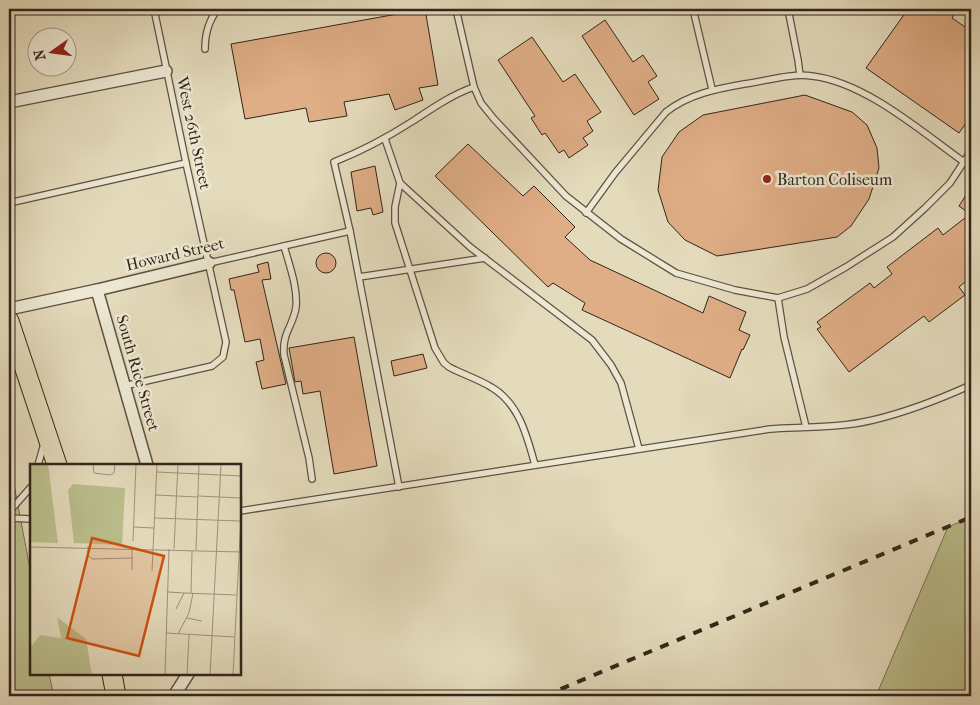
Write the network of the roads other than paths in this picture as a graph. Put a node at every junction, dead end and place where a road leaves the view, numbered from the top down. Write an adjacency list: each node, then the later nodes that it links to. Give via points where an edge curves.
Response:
1 (154, 9): 8 (lane, West 26th Street)
2 (218, 9): 7 (lane, via 206,33)
3 (474, 9): 6 (lane)
4 (693, 9): 11 (lane)
5 (788, 9): 9 (lane)
6 (456, 10): 10 (lane)
7 (205, 49)
8 (166, 71): 12 (street); 16 (lane, West 26th Street)
9 (800, 75): 11 (lane); 15 (lane, via 826,79 868,96)
10 (474, 87): 13 (lane, via 451,96); 19 (lane, via 481,103 494,119)
11 (712, 89): 19 (lane, via 666,112)
12 (9, 102)
13 (385, 139): 17 (lane); 20 (lane, via 334,162)
14 (971, 151): 15 (lane)
15 (964, 162): 27 (lane, via 950,183 893,237 807,289)
16 (186, 163): 18 (lane); 23 (lane, West 26th Street)
17 (400, 183): 22 (lane); 24 (lane, via 395,223)
18 (9, 203)
19 (586, 213): 27 (lane, via 676,273)
20 (350, 231): 21 (lane, Howard Street); 25 (lane)
21 (284, 246): 23 (lane, Howard Street); 39 (lane, via 296,304 283,344 284,355)
22 (485, 258): 24 (lane); 34 (lane, via 592,340 620,383)
23 (209, 263): 26 (street, Howard Street); 31 (lane, West 26th Street, via 226,342 223,357 212,366)
24 (410, 270): 25 (lane); 38 (lane, via 428,330 440,357 449,367 491,386 507,400 524,427)
25 (359, 277): 40 (lane)
26 (97, 290): 28 (street, Howard Street); 31 (street, South Rice Street)
27 (778, 298): 32 (lane)
28 (9, 309)
29 (9, 321): 33 (main road)
30 (971, 385): 32 (lane, via 937,400 872,420)
31 (124, 386): 37 (street, South Rice Street)
32 (806, 427): 34 (lane, via 770,429)
33 (48, 433): 35 (lane); 36 (main road)
34 (639, 449): 38 (lane)
35 (38, 464)
36 (57, 464)
37 (147, 464)
38 (535, 465): 40 (lane)
39 (312, 479)
40 (399, 487): 43 (lane)
41 (30, 488): 42 (lane)
42 (9, 512)
43 (241, 512)
44 (9, 518): 45 (lane)
45 (30, 519)
46 (112, 675): 48 (main road)
47 (187, 675): 49 (street)
48 (116, 696)
49 (174, 696)

